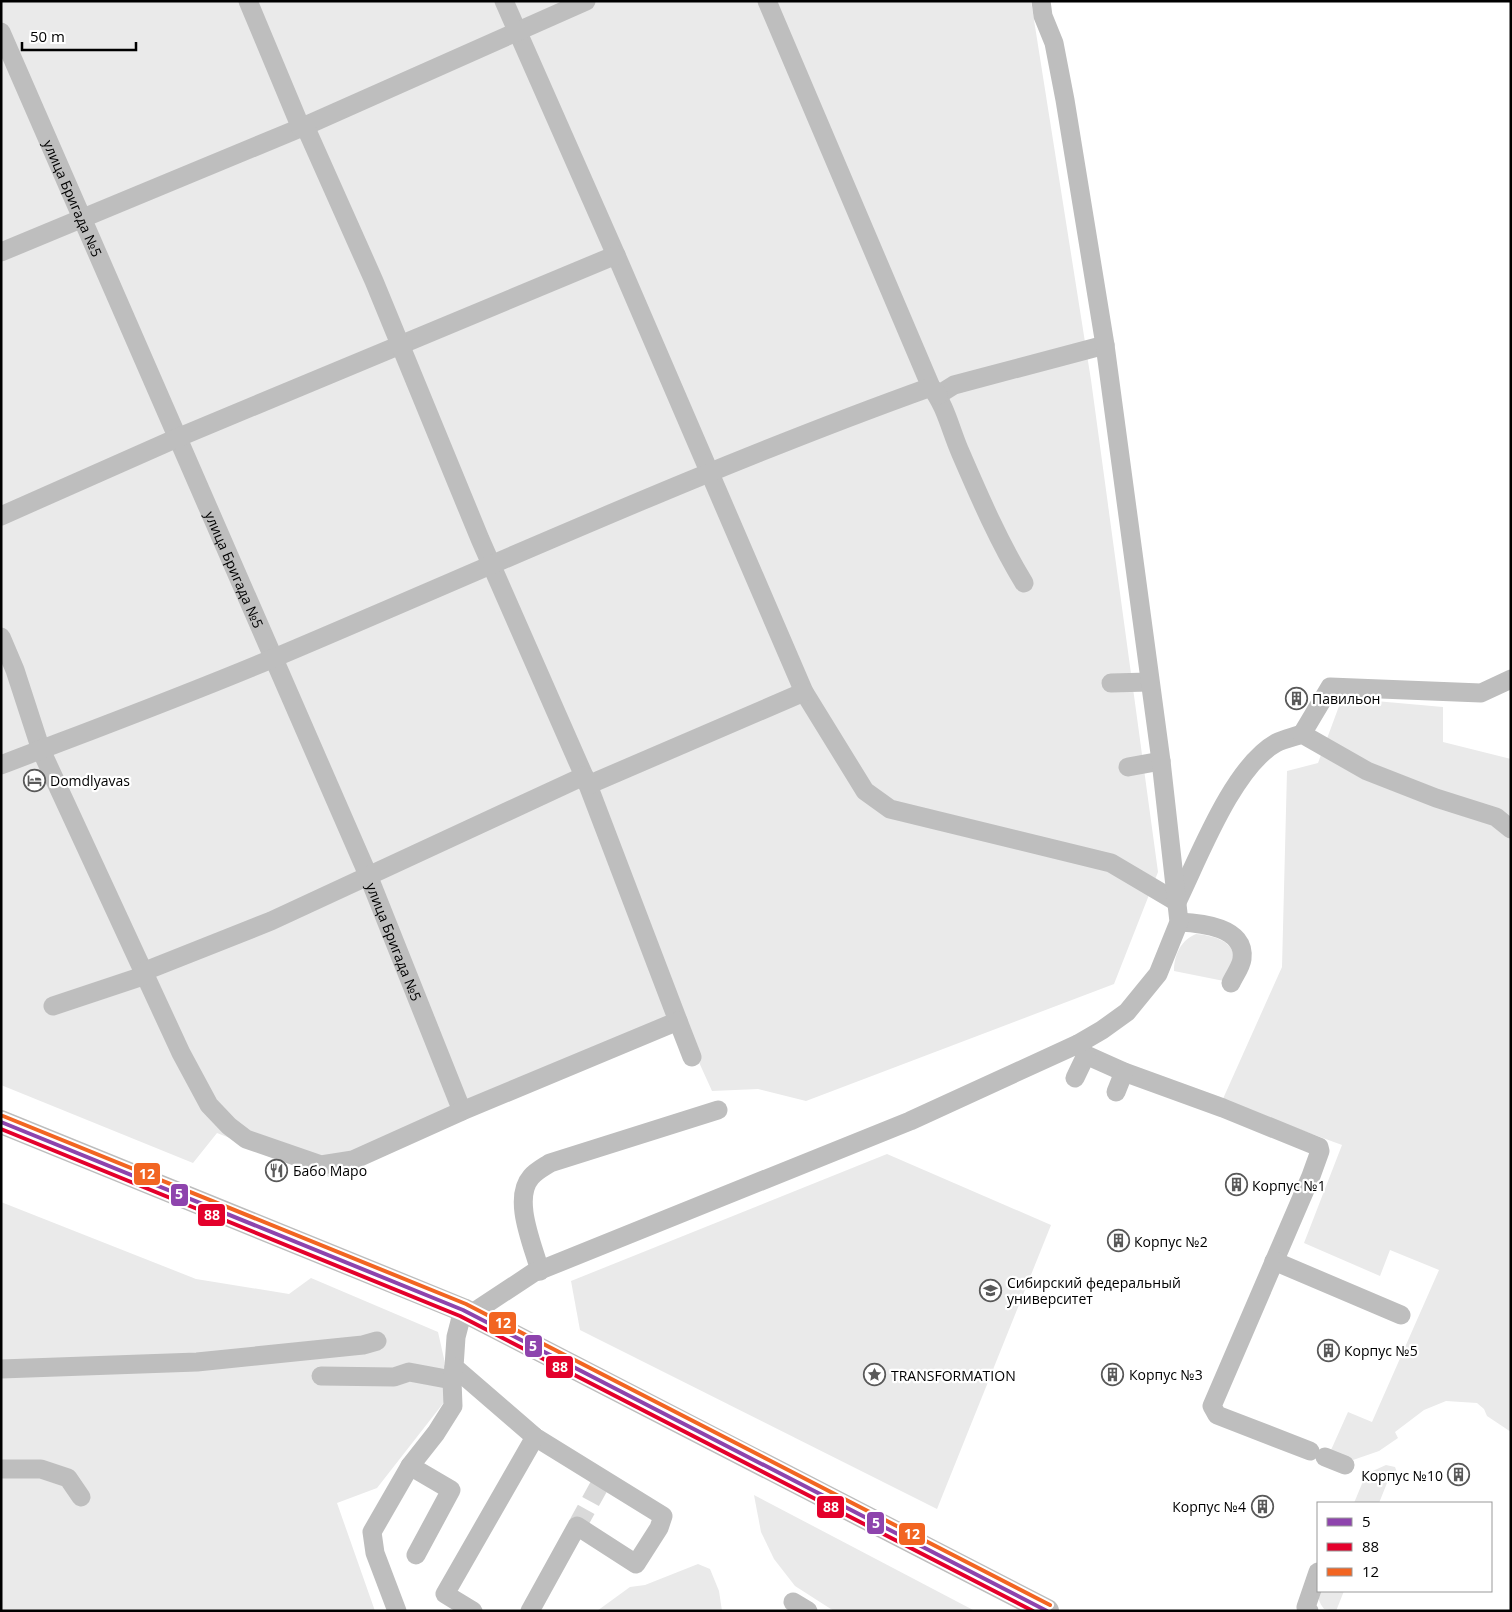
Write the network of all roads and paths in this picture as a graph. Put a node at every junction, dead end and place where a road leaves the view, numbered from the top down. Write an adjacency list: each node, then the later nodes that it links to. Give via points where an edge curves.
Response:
1 (248, 1): 8 (street)
2 (504, 1): 6 (street)
3 (586, 1): 6 (street)
4 (768, 1): 14 (street)
5 (1041, 1): 13 (street, via 1042,16 1054,43 1065,100)
6 (516, 31): 8 (street); 11 (street)
7 (1, 32): 9 (street, улица Бригада №5)
8 (303, 127): 9 (street); 12 (street, via 374,281)
9 (84, 217): 10 (street); 15 (street, улица Бригада №5)
10 (1, 252)
11 (616, 255): 12 (street); 16 (street)
12 (399, 345): 15 (street); 18 (street)
13 (1105, 345): 14 (street); 23 (street)
14 (935, 391): 16 (street, via 847,417); 19 (street, via 976,488 1008,557)
15 (177, 438): 17 (street); 21 (street, улица Бригада №5)
16 (708, 474): 18 (street); 25 (street)
17 (1, 516)
18 (491, 563): 21 (street); 31 (street)
19 (1024, 583)
20 (1, 637): 27 (street)
21 (272, 658): 27 (street); 33 (street, улица Бригада №5)
22 (1511, 679): 26 (street, via 1481,693 1330,687)
23 (1149, 682): 24 (street); 28 (street)
24 (1111, 683)
25 (804, 692): 31 (street); 34 (street, via 865,791 890,809 1111,863)
26 (1302, 734): 32 (street, via 1367,771 1496,817); 34 (street, via 1277,742 1252,762 1241,777)
27 (41, 750): 29 (street); 36 (street)
28 (1161, 761): 30 (street); 34 (street)
29 (1, 765)
30 (1128, 767)
31 (586, 780): 33 (street); 39 (street)
32 (1511, 829)
33 (368, 875): 36 (street, via 270,921); 46 (street, улица Бригада №5)
34 (1177, 902): 35 (street)
35 (1179, 922): 37 (street, via 1207,920 1236,938 1242,948 1242,961); 40 (street, via 1152,982 1127,1012)
36 (145, 973): 38 (street); 46 (street, via 181,1053 209,1105 246,1139 321,1165 353,1160)
37 (1231, 984)
38 (53, 1006)
39 (678, 1021): 41 (street); 46 (street)
40 (1082, 1050): 42 (street); 43 (street); 49 (street, via 918,1124)
41 (692, 1057)
42 (1135, 1072): 44 (street); 48 (street, via 1320,1147 1311,1176)
43 (1075, 1078)
44 (1116, 1092)
45 (718, 1110): 49 (street, via 550,1163 531,1177 522,1194 524,1214)
46 (462, 1111)
47 (1, 1122): 50 (main road)
48 (1274, 1261): 51 (street); 58 (street, via 1212,1406 1217,1415)
49 (540, 1271): 50 (street)
50 (467, 1312): 54 (street, via 456,1337); 66 (main road)
51 (1401, 1315)
52 (377, 1341): 53 (street, via 197,1362)
53 (1, 1369)
54 (453, 1373): 55 (street, via 409,1372 394,1377); 56 (street); 57 (street, via 453,1406)
55 (321, 1376)
56 (535, 1437): 64 (street, via 445,1594); 65 (street, via 663,1516 636,1564 577,1526)
57 (410, 1466): 61 (street, via 451,1490); 63 (street, via 366,1546)
58 (1345, 1466)
59 (1, 1468): 60 (street, via 41,1469 68,1478)
60 (81, 1498)
61 (416, 1555)
62 (1317, 1575): 67 (street, via 1306,1606)
63 (397, 1611)
64 (473, 1611)
65 (530, 1611)
66 (1047, 1611)
67 (1309, 1611)

